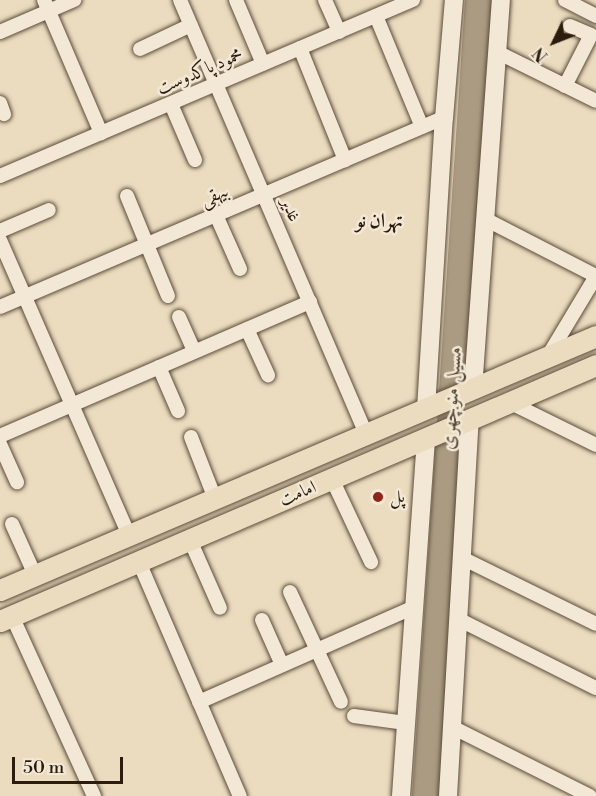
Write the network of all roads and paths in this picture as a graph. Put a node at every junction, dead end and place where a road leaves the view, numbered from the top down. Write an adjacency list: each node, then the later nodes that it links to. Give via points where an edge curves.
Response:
1 (74, 0): 9 (street)
2 (180, 0): 12 (street, غدیر)
3 (236, 0): 19 (street)
4 (325, 0): 15 (street)
5 (413, 0): 10 (street, محمود پاکدوست)
6 (454, 0): 24 (main road)
7 (501, 0): 18 (main road)
8 (565, 0): 11 (street)
9 (46, 5): 14 (street); 26 (street)
10 (376, 16): 15 (street, محمود پاکدوست); 25 (street)
11 (596, 16)
12 (191, 25): 17 (street); 20 (street, غدیر)
13 (570, 26): 21 (street, via 591,35)
14 (0, 32)
15 (339, 32): 16 (street, محمود پاکدوست)
16 (300, 48): 19 (street, محمود پاکدوست); 28 (street)
17 (140, 49)
18 (497, 52): 21 (street); 34 (main road)
19 (263, 64): 20 (street, محمود پاکدوست)
20 (216, 84): 23 (street, محمود پاکدوست); 30 (street, غدیر)
21 (565, 86): 22 (street)
22 (596, 101)
23 (171, 104): 26 (street, محمود پاکدوست); 27 (street)
24 (444, 118): 25 (street, بیهقی); 52 (main road)
25 (422, 127): 28 (street, بیهقی)
26 (101, 133): 29 (street, محمود پاکدوست)
27 (195, 160)
28 (345, 160): 30 (street, بیهقی)
29 (0, 176)
30 (264, 195): 33 (street, بیهقی); 42 (street, غدیر)
31 (127, 196): 37 (street)
32 (49, 210): 35 (street)
33 (216, 215): 37 (street, بیهقی); 38 (street)
34 (485, 219): 39 (street); 54 (main road)
35 (0, 231)
36 (0, 240): 40 (street)
37 (147, 244): 40 (street, بیهقی); 41 (street)
38 (240, 269)
39 (596, 276): 48 (street)
40 (24, 296): 43 (street, بیهقی); 56 (street)
41 (168, 296)
42 (310, 302): 45 (street); 60 (street, غدیر)
43 (0, 307)
44 (179, 317): 47 (street)
45 (248, 328): 47 (street); 51 (street)
46 (596, 336): 48 (main road, امامت)
47 (195, 351): 50 (street)
48 (548, 356): 53 (main road); 54 (main road, امامت)
49 (596, 364): 53 (main road, امامت)
50 (159, 367): 56 (street); 58 (street)
51 (268, 375)
52 (433, 380): 54 (main road, via 454,390); 57 (main road)
53 (558, 380): 55 (main road, امامت)
54 (472, 381): 57 (main road, امامت)
55 (511, 403): 59 (main road, امامت); 65 (street)
56 (72, 405): 61 (street); 70 (street)
57 (426, 409): 60 (main road, امامت)
58 (178, 411)
59 (469, 420): 63 (main road, امامت); 72 (main road)
60 (366, 434): 68 (main road, امامت)
61 (0, 436)
62 (191, 437): 68 (street)
63 (426, 439): 66 (main road, امامت); 78 (main road)
64 (0, 444): 67 (street)
65 (596, 445)
66 (332, 479): 71 (main road, امامت); 74 (street)
67 (17, 482)
68 (215, 499): 70 (main road, امامت)
69 (12, 524): 75 (street)
70 (129, 535): 75 (main road, امامت)
71 (190, 540): 73 (main road, امامت); 79 (street)
72 (462, 558): 81 (main road); 83 (street)
73 (139, 562): 80 (main road, امامت); 87 (street)
74 (371, 562)
75 (35, 575): 76 (main road, امامت)
76 (0, 590)
77 (290, 592): 84 (street)
78 (414, 607): 84 (street); 90 (main road)
79 (220, 608)
80 (6, 619): 92 (street)
81 (458, 619): 86 (street); 91 (main road)
82 (262, 620): 85 (street)
83 (596, 624)
84 (318, 650): 85 (street); 88 (street)
85 (282, 665): 87 (street)
86 (596, 688)
87 (200, 702): 93 (street)
88 (341, 702)
89 (354, 716): 90 (street)
90 (406, 723): 94 (main road)
91 (452, 727): 95 (main road); 96 (street)
92 (94, 796)
93 (240, 796)
94 (401, 796)
95 (448, 796)
96 (590, 796)

